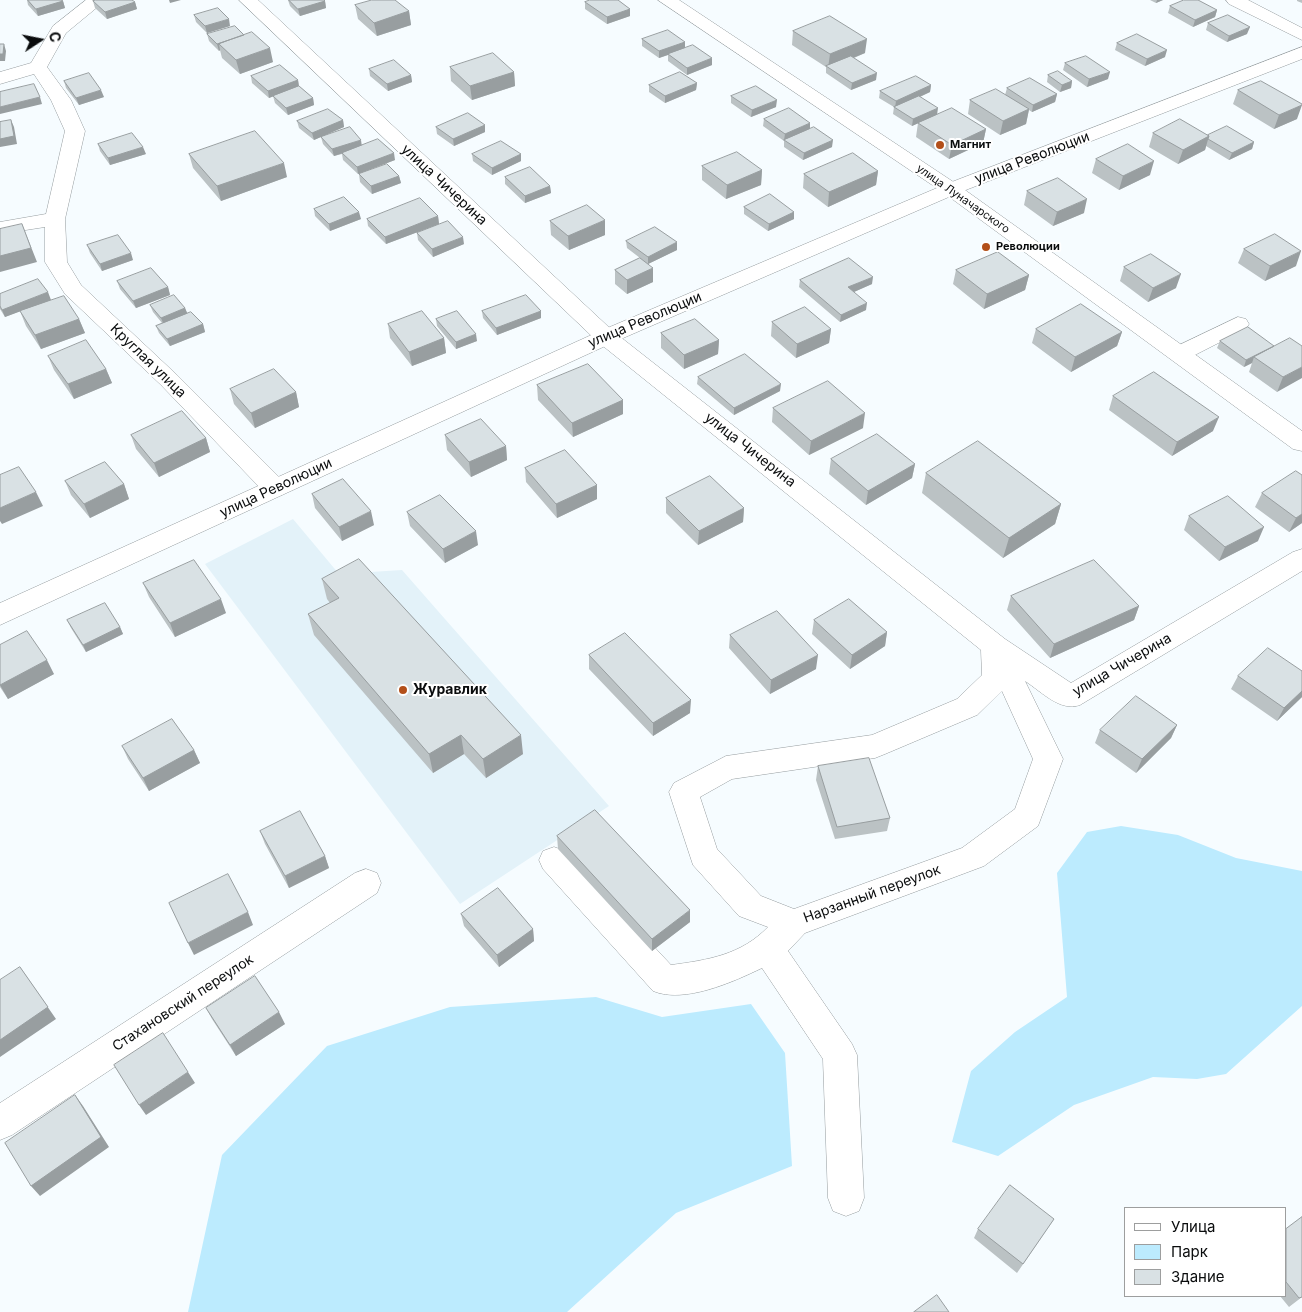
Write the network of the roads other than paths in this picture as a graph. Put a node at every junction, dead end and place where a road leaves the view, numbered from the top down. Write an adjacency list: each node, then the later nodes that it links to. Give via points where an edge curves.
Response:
1 (97, 0): 7 (street, via 59,30)
2 (248, 0): 13 (street, улица Чичерина)
3 (667, 0): 9 (street, улица Луначарского)
4 (1235, 0): 5 (street)
5 (1302, 35)
6 (1302, 53): 9 (street, улица Революции)
7 (38, 66): 8 (street); 10 (street, Круглая улица, via 61,100 75,131)
8 (0, 78)
9 (951, 189): 13 (street, улица Революции); 14 (street, улица Луначарского)
10 (55, 219): 11 (street); 16 (street, Круглая улица, via 56,262 73,289 169,380)
11 (0, 228)
12 (1238, 324): 14 (street)
13 (606, 337): 16 (street, улица Революции); 19 (street, улица Чичерина)
14 (1179, 354): 15 (street, улица Луначарского)
15 (1302, 443)
16 (274, 488): 18 (street, улица Революции)
17 (1302, 559): 19 (street, улица Чичерина, via 1070,697)
18 (0, 615)
19 (995, 646): 22 (street, Нарзанный переулок, via 1048,759 1027,816 973,857); 22 (street, via 996,679 967,707 875,746 726,768 684,792 704,856 750,906)
20 (554, 860): 23 (street, Нарзанный переулок, via 664,981 719,973)
21 (366, 883): 24 (street, Стахановский переулок)
22 (794, 923): 23 (street, Нарзанный переулок)
23 (768, 949): 25 (street, via 840,1056)
24 (0, 1122)
25 (846, 1198)

